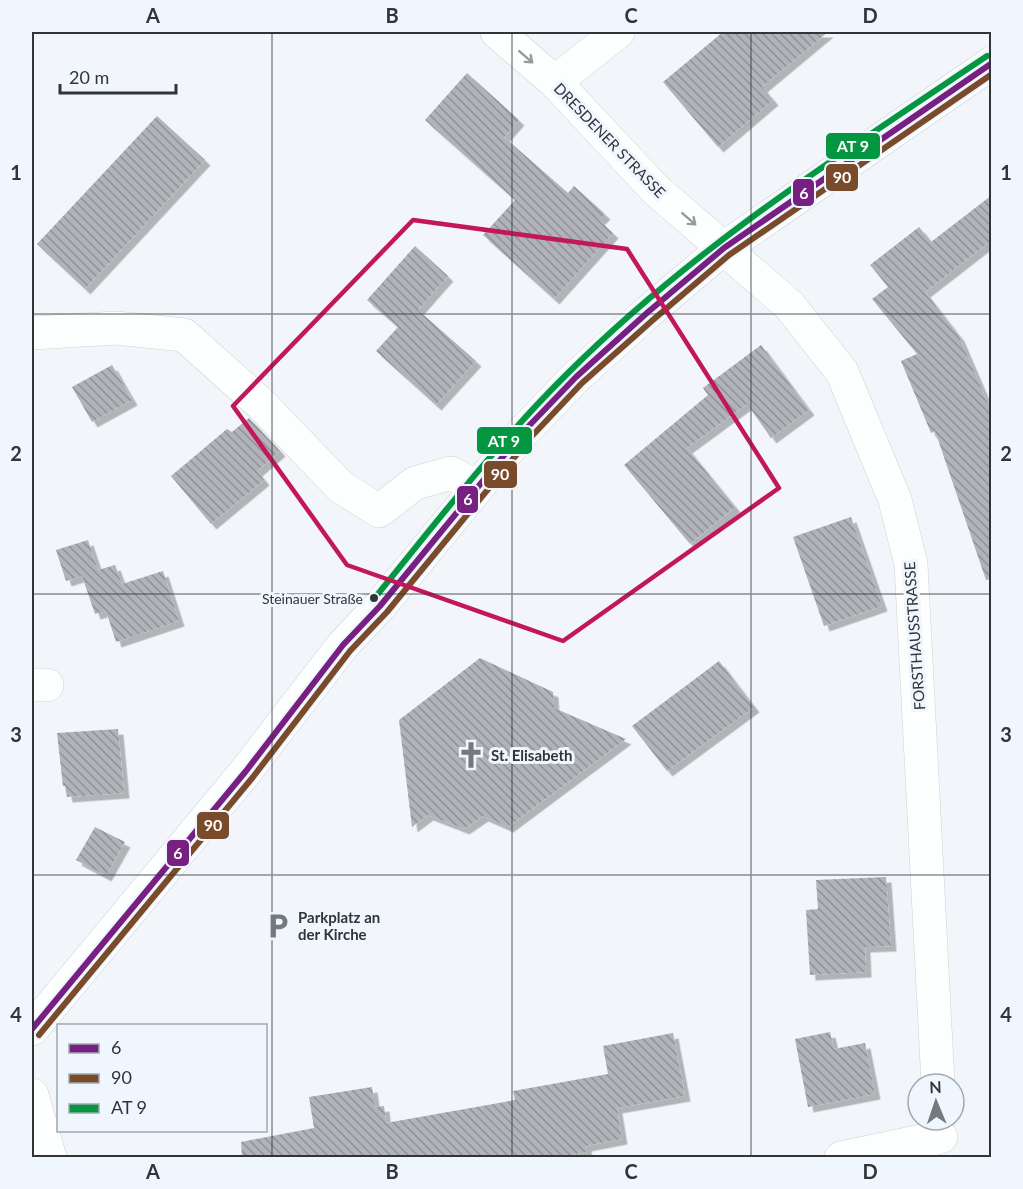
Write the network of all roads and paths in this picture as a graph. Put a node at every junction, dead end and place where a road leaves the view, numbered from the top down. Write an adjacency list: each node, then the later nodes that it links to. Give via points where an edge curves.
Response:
1 (497, 32): 4 (street, DRESDENER STRASSE, one-way to 4)
2 (618, 32): 4 (street)
3 (992, 63): 5 (street)
4 (555, 82): 5 (street, DRESDENER STRASSE, one-way to 5, via 655,189)
5 (724, 248): 7 (street, via 576,377); 9 (street, FORSTHAUSSTRASSE, via 789,305 842,372 895,500 911,564)
6 (32, 333): 7 (street, via 116,328 184,334 261,404 341,488 380,511 415,483 452,473)
7 (476, 487): 8 (street)
8 (32, 1029)
9 (937, 1072)
10 (32, 1095): 12 (street)
11 (941, 1138): 13 (street)
12 (50, 1158)
13 (841, 1158)

